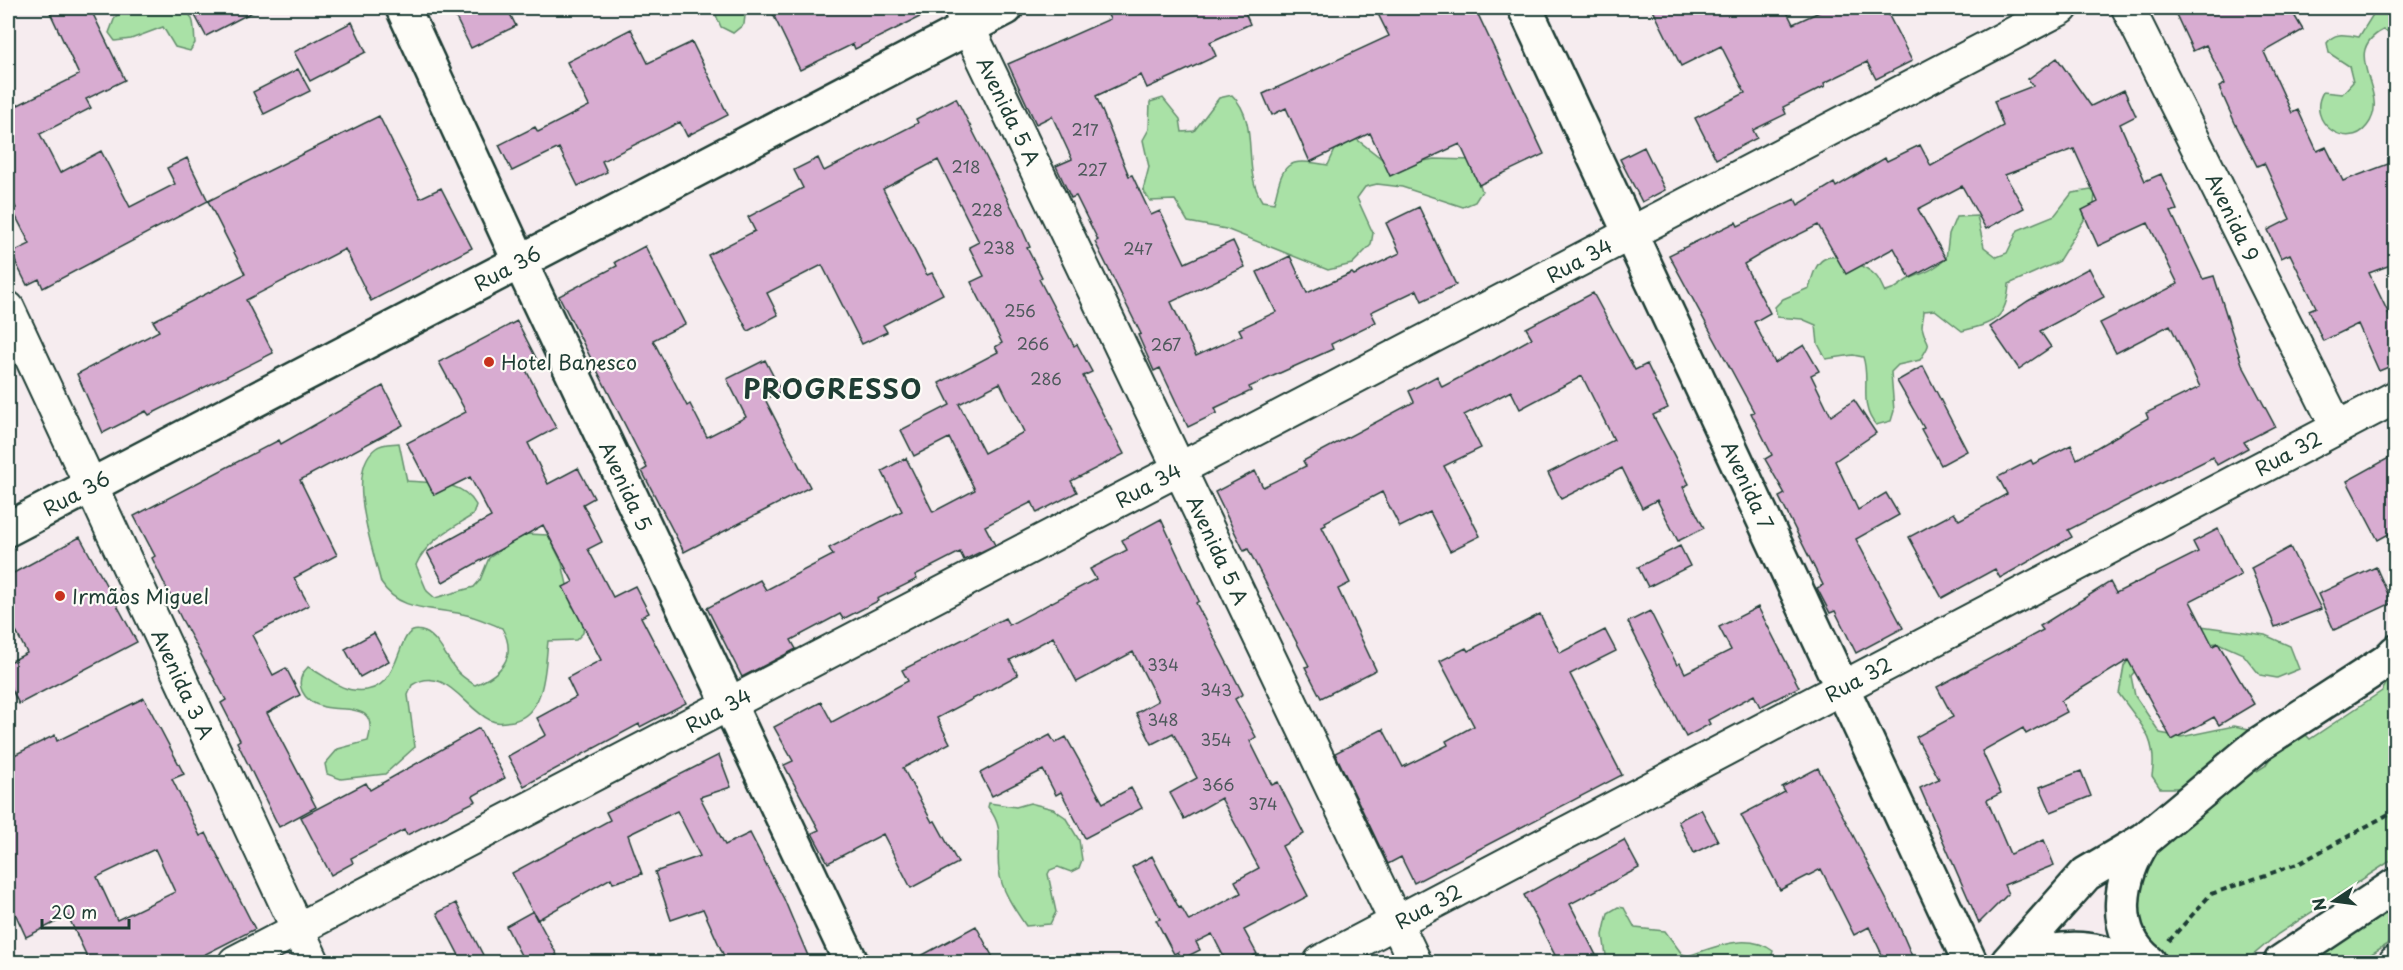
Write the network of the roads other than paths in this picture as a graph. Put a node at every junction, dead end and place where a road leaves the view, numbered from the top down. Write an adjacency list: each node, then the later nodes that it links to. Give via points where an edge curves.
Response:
1 (403, 8): 8 (street, Avenida 5)
2 (1006, 8): 6 (street, Rua 36)
3 (1525, 8): 7 (street, Avenida 7)
4 (2062, 8): 7 (street, Rua 34)
5 (2128, 8): 11 (street, Avenida 9)
6 (964, 17): 8 (street, Rua 36); 12 (street, Avenida 5 A)
7 (1630, 233): 12 (street, Rua 34); 16 (street, Avenida 7)
8 (520, 262): 13 (street, Rua 36); 17 (street, Avenida 5)
9 (8, 308): 13 (street, Avenida 3 A)
10 (2396, 397): 11 (street, Rua 32)
11 (2337, 427): 16 (street, Rua 32)
12 (1179, 468): 17 (street, Rua 34); 20 (street, Avenida 5 A)
13 (90, 486): 14 (street, Rua 36); 21 (street, Avenida 3 A)
14 (8, 529)
15 (2396, 652): 18 (street, via 2259,744)
16 (1842, 688): 20 (street, Rua 32); 29 (street, Avenida 7)
17 (729, 704): 21 (street, Rua 34); 26 (street, Avenida 5)
18 (2144, 840): 22 (street, via 2122,887 2122,913); 23 (street, via 2086,874)
19 (2396, 885): 30 (street)
20 (1396, 923): 27 (street, Rua 32); 28 (street, Avenida 5 A)
21 (298, 930): 24 (street, Rua 34); 25 (street, Avenida 3 A)
22 (2139, 961): 23 (street, via 2060,948)
23 (2008, 962)
24 (235, 963)
25 (313, 963)
26 (851, 963)
27 (1320, 963)
28 (1415, 963)
29 (1970, 963)
30 (2280, 963)

